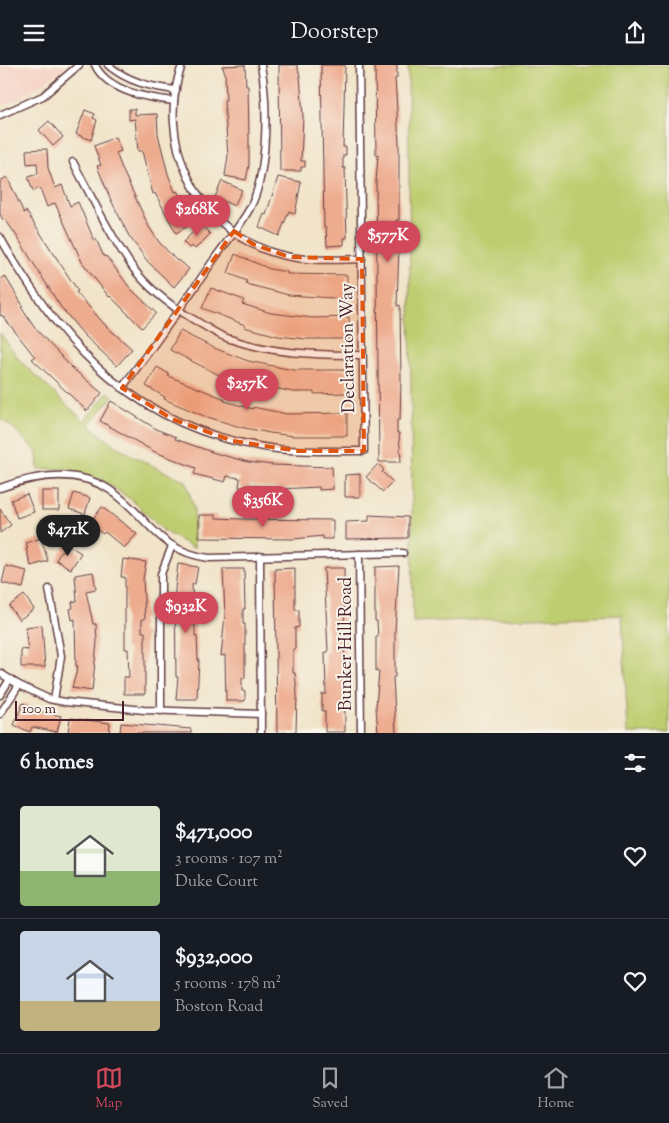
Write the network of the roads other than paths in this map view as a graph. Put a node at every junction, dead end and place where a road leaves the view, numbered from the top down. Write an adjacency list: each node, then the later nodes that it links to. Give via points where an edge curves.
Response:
1 (79, 65): 9 (street, via 43,96)
2 (96, 65): 8 (street, via 98,71 128,90)
3 (108, 65): 7 (street, via 145,85)
4 (182, 65): 7 (street)
5 (261, 65): 11 (street, via 262,173 252,205)
6 (359, 65): 13 (street, Declaration Way)
7 (176, 90): 8 (street)
8 (174, 101): 11 (street, via 175,132 186,173 206,206)
9 (0, 115)
10 (74, 162): 14 (street, via 105,223 134,270)
11 (234, 231): 13 (street, via 261,247 289,257); 14 (street)
12 (0, 237): 16 (street, via 54,323 88,361)
13 (362, 259): 15 (street, Declaration Way)
14 (179, 311): 15 (street, via 226,338 270,349 317,355); 16 (street)
15 (362, 355): 16 (street, Declaration Way, via 364,451 298,451 233,441 172,419)
16 (122, 388)
17 (0, 489): 18 (street, via 40,476 58,475 97,484 111,491)
18 (172, 546): 21 (street, via 192,555 209,557); 28 (street, via 161,574)
19 (404, 553): 20 (street)
20 (359, 554): 21 (street); 32 (street, Bunker Hill Road)
21 (260, 556): 30 (street)
22 (49, 589): 27 (street, via 61,656)
23 (0, 673): 24 (street)
24 (10, 679): 25 (street); 26 (street)
25 (19, 685): 27 (street); 29 (street)
26 (0, 695)
27 (54, 700): 28 (street)
28 (161, 711): 30 (street)
29 (0, 714)
30 (261, 714): 31 (street)
31 (261, 733)
32 (361, 733)

